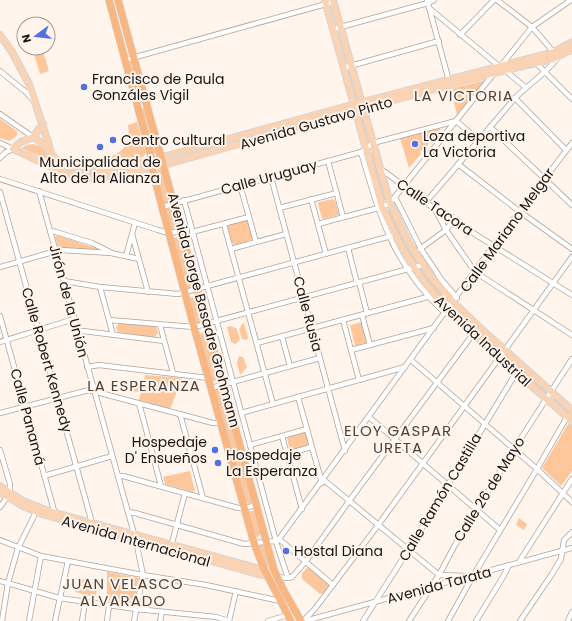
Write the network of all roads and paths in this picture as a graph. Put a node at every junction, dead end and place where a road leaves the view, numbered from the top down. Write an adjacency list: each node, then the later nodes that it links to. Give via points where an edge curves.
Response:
1 (109, 0): 19 (highway, Avenida Jorge Basadre Grohmann)
2 (118, 0): 18 (highway, Avenida Jorge Basadre Grohmann)
3 (434, 0): 8 (street)
4 (495, 0): 10 (street); 13 (street)
5 (571, 0): 10 (street)
6 (333, 1): 7 (street); 9 (main road, Avenida Industrial)
7 (325, 2): 11 (main road, Avenida Industrial); 18 (street)
8 (428, 4): 9 (street); 13 (street); 14 (street)
9 (341, 27): 11 (street); 21 (main road, Avenida Industrial)
10 (532, 27): 17 (street); 22 (street)
11 (333, 29): 23 (main road, Avenida Industrial)
12 (0, 35): 36 (main road, via 25,76)
13 (460, 35): 22 (street)
14 (439, 41): 21 (street); 28 (street)
15 (572, 42): 17 (main road, Avenida Gustavo Pinto)
16 (572, 49): 17 (main road, Avenida Gustavo Pinto)
17 (556, 54): 20 (main road, Avenida Gustavo Pinto); 22 (main road, Avenida Gustavo Pinto); 26 (street, via 554,63)
18 (134, 57): 19 (street); 32 (highway, Avenida Jorge Basadre Grohmann)
19 (125, 60): 35 (highway, Avenida Jorge Basadre Grohmann)
20 (536, 63): 25 (main road, Avenida Gustavo Pinto); 26 (street)
21 (352, 65): 23 (street); 34 (main road, Avenida Industrial)
22 (500, 67): 27 (street); 28 (main road, Avenida Gustavo Pinto)
23 (343, 68): 33 (main road, Avenida Industrial)
24 (0, 71): 36 (street, via 27,93)
25 (506, 71): 27 (main road, Avenida Gustavo Pinto); 29 (street)
26 (544, 72): 29 (street); 31 (street)
27 (494, 74): 28 (main road, Avenida Gustavo Pinto); 39 (street)
28 (450, 83): 34 (main road, Avenida Gustavo Pinto)
29 (525, 87): 30 (street)
30 (515, 98): 41 (street); 49 (street)
31 (572, 99)
32 (147, 104): 35 (highway); 51 (highway, Avenida Jorge Basadre Grohmann)
33 (353, 104): 34 (main road, Avenida Gustavo Pinto); 37 (main road, Avenida Industrial); 51 (main road, Avenida Gustavo Pinto)
34 (363, 105): 37 (main road, Avenida Gustavo Pinto); 45 (main road, Avenida Industrial)
35 (137, 106): 53 (highway, Avenida Jorge Basadre Grohmann)
36 (37, 107): 40 (main road)
37 (355, 111): 48 (main road, Avenida Industrial); 57 (main road, Avenida Gustavo Pinto)
38 (0, 114): 42 (street)
39 (456, 121): 43 (street); 45 (street); 64 (street)
40 (42, 124): 42 (main road); 50 (main road)
41 (490, 127): 43 (street); 62 (street)
42 (33, 137): 47 (main road); 50 (main road, Avenida Gustavo Pinto)
43 (479, 140): 56 (street)
44 (0, 143): 47 (street)
45 (373, 143): 48 (street, Calle Uruguay); 59 (main road, Avenida Industrial)
46 (572, 143): 49 (street, Calle Mariano Melgar)
47 (13, 149): 52 (street); 55 (main road, Avenida Gustavo Pinto)
48 (363, 150): 54 (street, Calle Uruguay); 76 (main road, Avenida Industrial)
49 (566, 150): 62 (street, Calle Mariano Melgar)
50 (51, 152): 53 (main road, Avenida Gustavo Pinto, via 61,163 86,171 114,169); 55 (main road, via 50,159)
51 (162, 157): 53 (main road, Avenida Gustavo Pinto); 57 (highway, Avenida Jorge Basadre Grohmann)
52 (0, 158)
53 (152, 160): 58 (highway, Avenida Jorge Basadre Grohmann)
54 (328, 161): 60 (street, Calle Uruguay); 67 (street)
55 (42, 163): 58 (main road, Avenida Gustavo Pinto, via 82,178)
56 (458, 164): 71 (street); 79 (street)
57 (164, 165): 58 (main road, Avenida Gustavo Pinto); 73 (highway, Avenida Jorge Basadre Grohmann)
58 (152, 168): 75 (highway, Avenida Jorge Basadre Grohmann)
59 (381, 169): 64 (street, Calle Tacora); 72 (main road, Avenida Industrial)
60 (271, 176): 63 (street, Calle Uruguay); 77 (street, Calle Rusia)
61 (0, 179): 65 (street)
62 (544, 179): 74 (street); 79 (street, Calle Mariano Melgar)
63 (240, 185): 70 (street, Calle Uruguay); 80 (street)
64 (404, 186): 68 (street); 71 (street, Calle Tacora)
65 (39, 191): 83 (street); 87 (street, Jirón de la Unión)
66 (0, 192): 107 (street, Calle Robert Kennedy)
67 (337, 193): 69 (street); 81 (street)
68 (395, 197): 72 (street); 98 (street)
69 (311, 199): 77 (street); 85 (street)
70 (184, 200): 73 (street, Calle Uruguay); 89 (street)
71 (426, 202): 78 (street, Calle Tacora)
72 (390, 203): 76 (street); 102 (main road, Avenida Industrial)
73 (174, 204): 75 (street, Calle Uruguay); 88 (highway, Avenida Jorge Basadre Grohmann)
74 (572, 205)
75 (162, 207): 90 (highway, Avenida Jorge Basadre Grohmann)
76 (380, 207): 81 (street); 93 (main road, Avenida Industrial)
77 (279, 208): 92 (street, Calle Rusia)
78 (435, 209): 82 (street, Calle Tacora); 86 (street)
79 (520, 211): 95 (street, Calle Mariano Melgar); 99 (street)
80 (249, 217): 84 (street); 94 (street)
81 (343, 217): 85 (street)
82 (453, 221): 86 (street); 95 (street, Calle Tacora)
83 (135, 223): 90 (street); 91 (street)
84 (224, 224): 89 (street); 97 (street)
85 (318, 224): 103 (street)
86 (446, 230): 98 (street); 113 (street)
87 (50, 231): 100 (street, Jirón de la Unión); 101 (street, via 92,243)
88 (182, 231): 90 (street); 120 (highway, Avenida Jorge Basadre Grohmann)
89 (192, 232): 118 (street)
90 (169, 233): 122 (highway, Avenida Jorge Basadre Grohmann)
91 (132, 234): 104 (street); 106 (street)
92 (286, 234): 94 (street); 108 (street, Calle Rusia)
93 (392, 236): 96 (street); 111 (main road, Avenida Industrial); 112 (street)
94 (256, 242): 97 (street)
95 (493, 246): 113 (street, Calle Mariano Melgar); 117 (street, Calle Tacora)
96 (348, 248): 103 (street); 116 (street)
97 (231, 249): 114 (street)
98 (421, 249): 102 (street); 126 (street)
99 (572, 249)
100 (56, 252): 101 (street, via 60,250); 107 (street); 115 (street, Jirón de la Unión)
101 (111, 253): 104 (street)
102 (415, 253): 109 (main road, Avenida Industrial)
103 (326, 254): 108 (street)
104 (126, 256): 106 (street)
105 (572, 257): 117 (street)
106 (139, 259): 121 (street)
107 (20, 262): 110 (street); 141 (street, Calle Robert Kennedy)
108 (294, 262): 114 (street); 125 (street, Calle Rusia)
109 (423, 265): 111 (street); 126 (main road, Avenida Industrial, via 437,284)
110 (0, 267)
111 (414, 267): 112 (street); 124 (main road, Avenida Industrial)
112 (408, 270): 116 (street); 124 (street)
113 (475, 272): 126 (street, Calle Mariano Melgar); 127 (street)
114 (239, 278): 118 (street); 129 (street)
115 (64, 281): 119 (street); 132 (street, Jirón de la Unión)
116 (358, 283): 125 (street); 130 (street)
117 (553, 284): 123 (street, Calle Tacora); 127 (street)
118 (207, 286): 120 (street); 135 (street)
119 (100, 287): 121 (street); 133 (street)
120 (198, 289): 122 (street); 136 (highway, Avenida Jorge Basadre Grohmann)
121 (148, 292): 122 (street)
122 (185, 292): 138 (highway, Avenida Jorge Basadre Grohmann)
123 (572, 295)
124 (432, 296): 128 (main road, Avenida Industrial); 130 (street)
125 (304, 298): 129 (street); 139 (street, Calle Rusia)
126 (455, 300): 128 (street, Calle Mariano Melgar); 153 (main road, Avenida Industrial)
127 (534, 310): 145 (street); 153 (street)
128 (446, 312): 140 (street, Calle Mariano Melgar); 144 (main road, Avenida Industrial)
129 (248, 313): 135 (street); 150 (street)
130 (365, 314): 134 (street); 151 (street)
131 (0, 316): 147 (street, Calle Panamá)
132 (74, 319): 141 (street); 142 (street, Jirón de la Unión)
133 (109, 320): 137 (street); 143 (street)
134 (343, 320): 139 (street); 152 (street)
135 (216, 321): 136 (street); 166 (street)
136 (207, 324): 138 (street); 167 (highway, Avenida Jorge Basadre Grohmann)
137 (160, 325): 138 (street); 148 (street)
138 (194, 327): 164 (highway, Avenida Jorge Basadre Grohmann)
139 (312, 328): 146 (street); 154 (street, Calle Rusia)
140 (434, 328): 151 (street); 157 (street, Calle Mariano Melgar)
141 (39, 330): 147 (street); 174 (street, Calle Robert Kennedy)
142 (78, 332): 143 (street); 159 (street, Jirón de la Unión)
143 (113, 334): 148 (street)
144 (473, 334): 155 (main road, Avenida Industrial); 168 (street)
145 (572, 335)
146 (282, 337): 150 (street); 158 (street)
147 (7, 340): 149 (street); 178 (street, Calle Panamá)
148 (164, 341): 161 (street)
149 (0, 342)
150 (257, 343): 162 (street)
151 (370, 345): 152 (street)
152 (351, 350): 165 (street)
153 (505, 350): 155 (street); 172 (main road, Avenida Industrial)
154 (320, 358): 158 (street); 170 (street, Calle Rusia)
155 (500, 358): 163 (main road, Avenida Industrial); 179 (street)
156 (572, 359): 172 (street, Calle 26 de Mayo)
157 (410, 360): 160 (street, Calle Mariano Melgar); 168 (street)
158 (290, 366): 162 (street)
159 (87, 367): 161 (street, via 98,365); 171 (street, Jirón de la Unión)
160 (406, 367): 165 (street); 184 (street, Calle Mariano Melgar)
161 (173, 373): 164 (street)
162 (265, 373): 166 (street); 177 (street)
163 (516, 373): 175 (main road, Avenida Industrial); 187 (street, Calle Ramón Castilla)
164 (208, 378): 169 (highway, Avenida Jorge Basadre Grohmann)
165 (359, 380): 170 (street)
166 (233, 382): 167 (street); 182 (street)
167 (224, 384): 169 (street); 215 (highway, Avenida Jorge Basadre Grohmann)
168 (437, 384): 179 (street); 190 (street)
169 (211, 388): 186 (highway, Avenida Jorge Basadre Grohmann)
170 (328, 389): 173 (street); 195 (street, Calle Rusia)
171 (94, 391): 174 (street); 176 (street); 197 (street, Jirón de la Unión)
172 (551, 392): 175 (street, Calle 26 de Mayo); 180 (main road, Avenida Industrial)
173 (298, 397): 177 (street); 188 (street)
174 (58, 398): 178 (street); 199 (street, Calle Robert Kennedy)
175 (546, 399): 185 (main road, Avenida Industrial); 193 (street, Calle 26 de Mayo)
176 (139, 403): 183 (street); 207 (street)
177 (273, 404): 182 (street)
178 (25, 406): 181 (street); 201 (street, Calle Panamá)
179 (465, 406): 187 (street); 198 (street)
180 (572, 408)
181 (0, 413)
182 (242, 413): 191 (street)
183 (180, 414): 186 (street); 212 (street)
184 (369, 417): 190 (street); 195 (street, Calle Mariano Melgar)
185 (570, 419): 200 (street)
186 (220, 423): 217 (highway, Avenida Jorge Basadre Grohmann)
187 (485, 424): 193 (street); 205 (street, Calle Ramón Castilla)
188 (307, 429): 189 (street); 192 (street)
189 (282, 436): 191 (street); 196 (street)
190 (394, 439): 198 (street); 213 (street)
191 (250, 445): 230 (street)
192 (311, 447): 196 (street); 204 (street)
193 (514, 449): 200 (street); 220 (street, Calle 26 de Mayo)
194 (0, 450): 211 (street, via 10,484)
195 (345, 451): 204 (street, Calle Mariano Melgar)
196 (287, 454): 219 (street)
197 (112, 456): 199 (street); 202 (street, Jirón de la Unión)
198 (423, 464): 205 (street); 224 (street)
199 (78, 466): 201 (street); 225 (street, Calle Robert Kennedy)
200 (538, 469): 210 (street); 226 (street)
201 (44, 476): 222 (street, Calle Panamá)
202 (118, 476): 207 (street); 221 (street, Jirón de la Unión)
203 (572, 480): 210 (street)
204 (323, 481): 213 (street); 219 (street, Calle Mariano Melgar)
205 (447, 485): 220 (street); 237 (street, Calle Ramón Castilla)
206 (0, 486): 211 (main road, Avenida Internacional)
207 (161, 486): 209 (street)
208 (0, 492): 211 (main road, Avenida Internacional)
209 (185, 493): 212 (street); 223 (street)
210 (563, 494): 214 (street); 242 (street)
211 (8, 495): 216 (street); 218 (main road, Avenida Internacional)
212 (203, 498): 217 (street)
213 (349, 500): 224 (street); 241 (street)
214 (572, 502)
215 (257, 505): 217 (street); 232 (highway, Avenida Jorge Basadre Grohmann)
216 (0, 507)
217 (244, 508): 233 (highway, Avenida Jorge Basadre Grohmann)
218 (35, 509): 222 (main road, Avenida Internacional); 234 (street)
219 (302, 509): 230 (street, Calle Mariano Melgar)
220 (477, 510): 226 (street); 247 (street, Calle 26 de Mayo, via 454,545)
221 (128, 512): 223 (street); 228 (street, Jirón de la Unión)
222 (55, 515): 225 (main road, Avenida Internacional)
223 (177, 524): 233 (street, via 244,544); 235 (street)
224 (379, 524): 237 (street); 252 (street)
225 (92, 526): 228 (main road, Avenida Internacional); 231 (main road, Avenida Internacional)
226 (500, 530): 248 (street)
227 (572, 532): 238 (street, via 564,540)
228 (134, 534): 231 (street, Jirón de la Unión); 235 (main road, Avenida Internacional)
229 (0, 540): 234 (street)
230 (278, 540): 232 (street); 241 (street); 249 (street)
231 (136, 541): 235 (main road, Avenida Internacional); 246 (street, Jirón de la Unión)
232 (267, 542): 233 (street); 245 (highway, Avenida Jorge Basadre Grohmann)
233 (254, 543): 244 (highway, Avenida Jorge Basadre Grohmann)
234 (18, 548): 239 (street); 251 (street)
235 (171, 548): 244 (main road, Avenida Internacional)
236 (572, 548): 238 (street, Avenida Tarata)
237 (409, 549): 247 (street); 258 (street, Calle Ramón Castilla)
238 (562, 551): 242 (street, Avenida Tarata); 279 (street, via 561,559)
239 (41, 556): 240 (street); 254 (street)
240 (68, 561): 246 (street); 256 (street)
241 (306, 562): 249 (street); 252 (street)
242 (519, 562): 243 (street, Avenida Tarata)
243 (509, 565): 248 (street, Avenida Tarata); 278 (street)
244 (266, 572): 245 (main road, Avenida Internacional); 257 (highway, Avenida Jorge Basadre Grohmann)
245 (276, 573): 249 (street); 274 (highway, Avenida Jorge Basadre Grohmann)
246 (143, 575): 255 (street); 261 (street, Jirón de la Unión)
247 (439, 575): 248 (street); 253 (street, Calle 26 de Mayo)
248 (473, 576): 253 (street, Avenida Tarata); 277 (street)
249 (288, 578)
250 (0, 580): 251 (street)
251 (8, 583): 254 (street); 265 (street)
252 (333, 585): 274 (street)
253 (431, 586): 258 (street, Avenida Tarata); 276 (street, Calle 26 de Mayo)
254 (34, 591): 256 (street); 266 (street)
255 (236, 591): 257 (street); 272 (street)
256 (59, 598): 259 (street); 267 (street)
257 (280, 601): 264 (highway, Avenida Jorge Basadre Grohmann)
258 (376, 601): 274 (street, Avenida Tarata); 275 (street, Calle Ramón Castilla)
259 (85, 603): 260 (street); 268 (street)
260 (109, 606): 261 (street); 269 (street)
261 (136, 609): 262 (street); 270 (street, Jirón de la Unión)
262 (162, 612): 271 (street); 272 (street, via 216,617)
263 (572, 612): 280 (street)
264 (289, 618): 273 (street)
265 (2, 621)
266 (29, 621)
267 (55, 621)
268 (82, 621)
269 (107, 621)
270 (134, 621)
271 (160, 621)
272 (229, 621)
273 (268, 621)
274 (303, 621)
275 (363, 621)
276 (409, 621)
277 (448, 621)
278 (476, 621)
279 (520, 621)
280 (568, 621)

